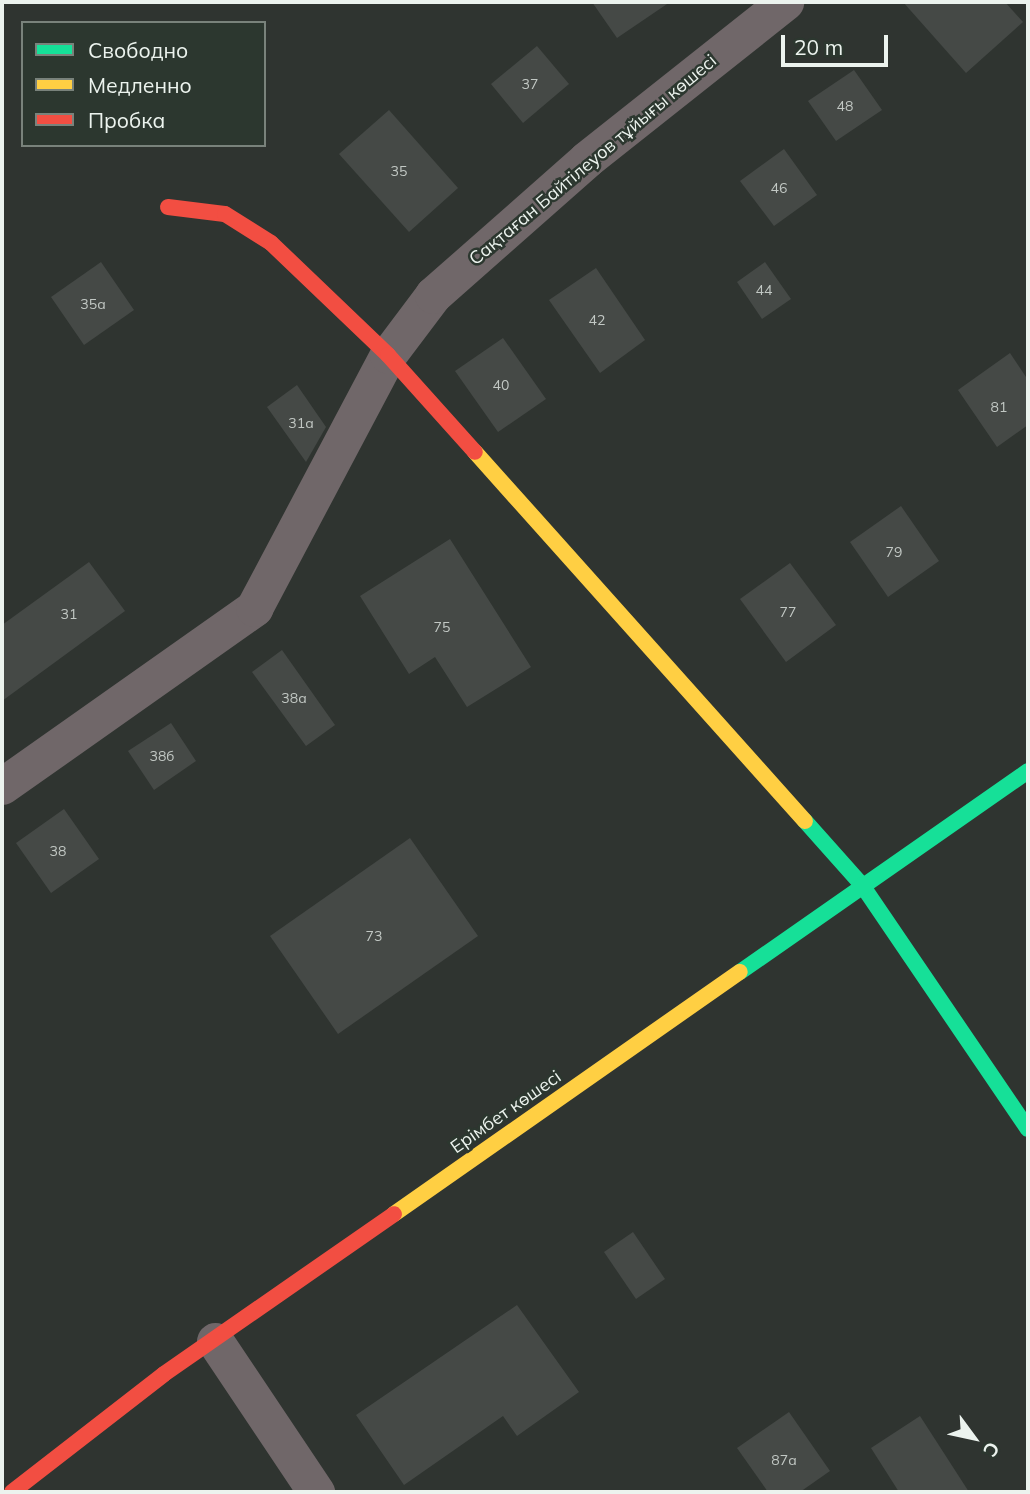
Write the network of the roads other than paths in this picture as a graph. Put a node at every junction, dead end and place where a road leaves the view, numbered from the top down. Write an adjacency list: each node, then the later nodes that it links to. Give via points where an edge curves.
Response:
1 (785, 2): 3 (street, Сақтаған Байтілеуов тұйығы көшесі, via 486,247 433,295)
2 (168, 207): 3 (street, via 225,214 271,243)
3 (387, 355): 5 (street, Сақтаған Байтілеуов тұйығы көшесі, via 254,608); 6 (street)
4 (1028, 771): 6 (street, Ерімбет көшесі)
5 (2, 786)
6 (862, 885): 7 (street); 8 (street, Ерімбет көшесі)
7 (1028, 1129)
8 (215, 1341): 9 (street, Ерімбет көшесі); 10 (street)
9 (12, 1492)
10 (316, 1492)

